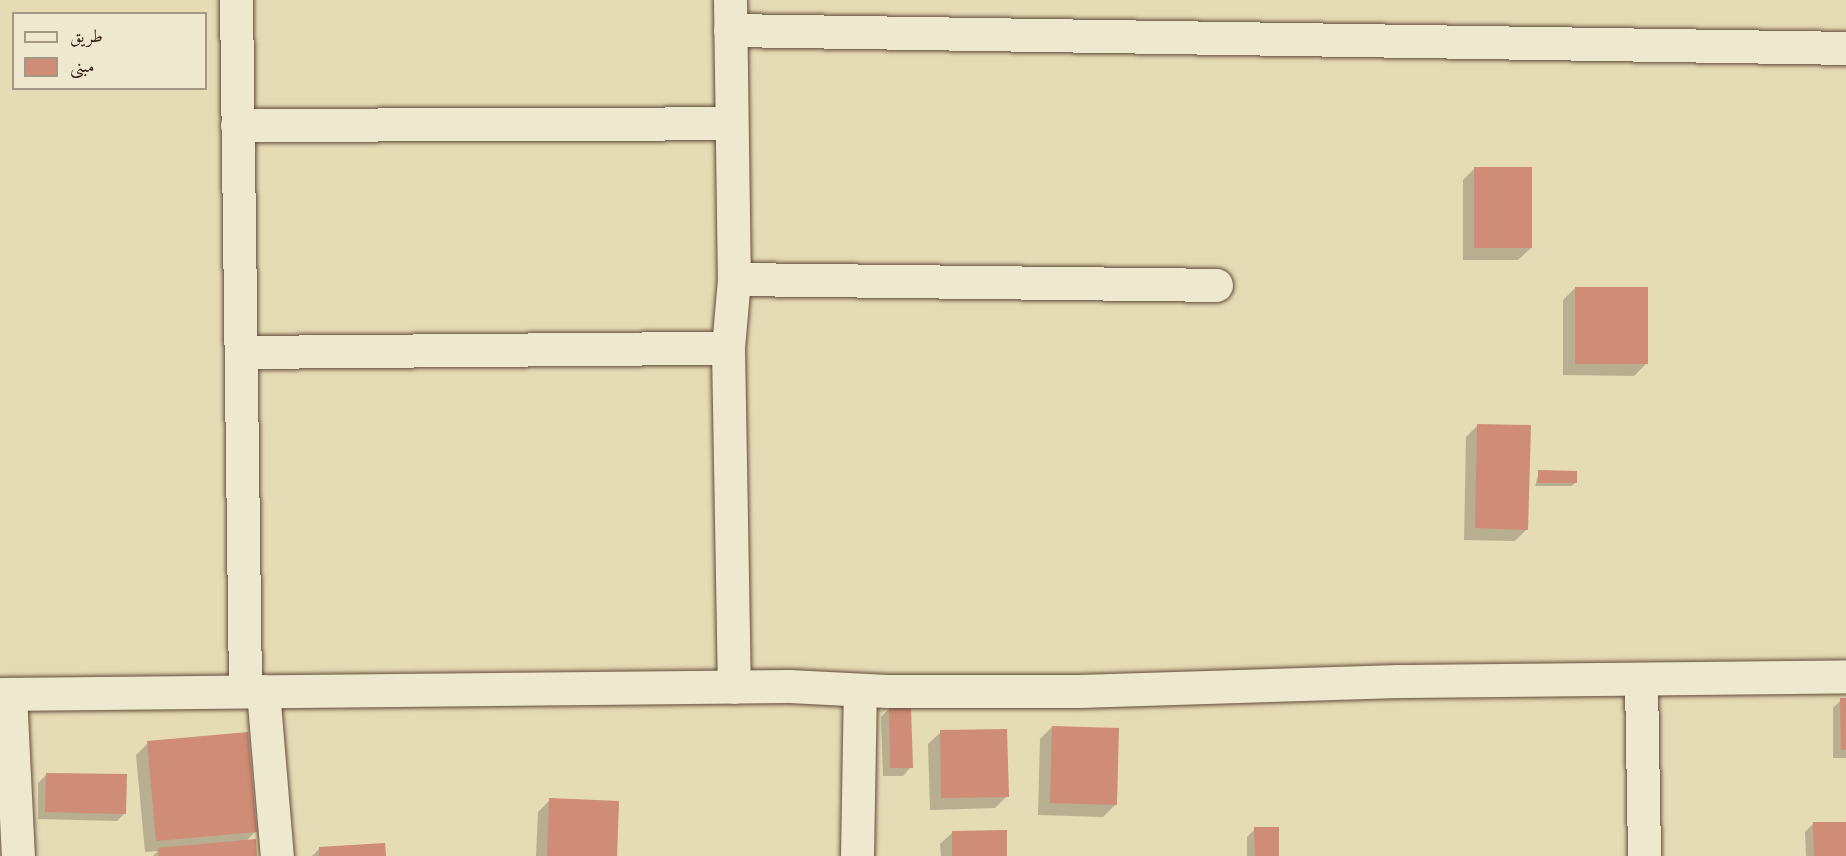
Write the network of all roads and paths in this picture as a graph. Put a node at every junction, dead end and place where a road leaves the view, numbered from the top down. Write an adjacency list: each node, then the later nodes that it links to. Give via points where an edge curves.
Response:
1 (236, 0): 5 (street)
2 (730, 15): 3 (street); 4 (street)
3 (1846, 48)
4 (731, 123): 5 (street); 6 (street)
5 (237, 125): 9 (street)
6 (734, 279): 7 (street); 8 (street)
7 (1216, 285)
8 (728, 348): 9 (street); 12 (street)
9 (242, 352): 14 (street)
10 (1846, 676): 11 (street)
11 (1641, 681): 13 (street); 19 (street)
12 (734, 687): 13 (street); 14 (street)
13 (860, 690): 18 (street)
14 (254, 691): 15 (street); 17 (street)
15 (5, 694): 16 (street)
16 (18, 856)
17 (277, 856)
18 (857, 856)
19 (1644, 856)

